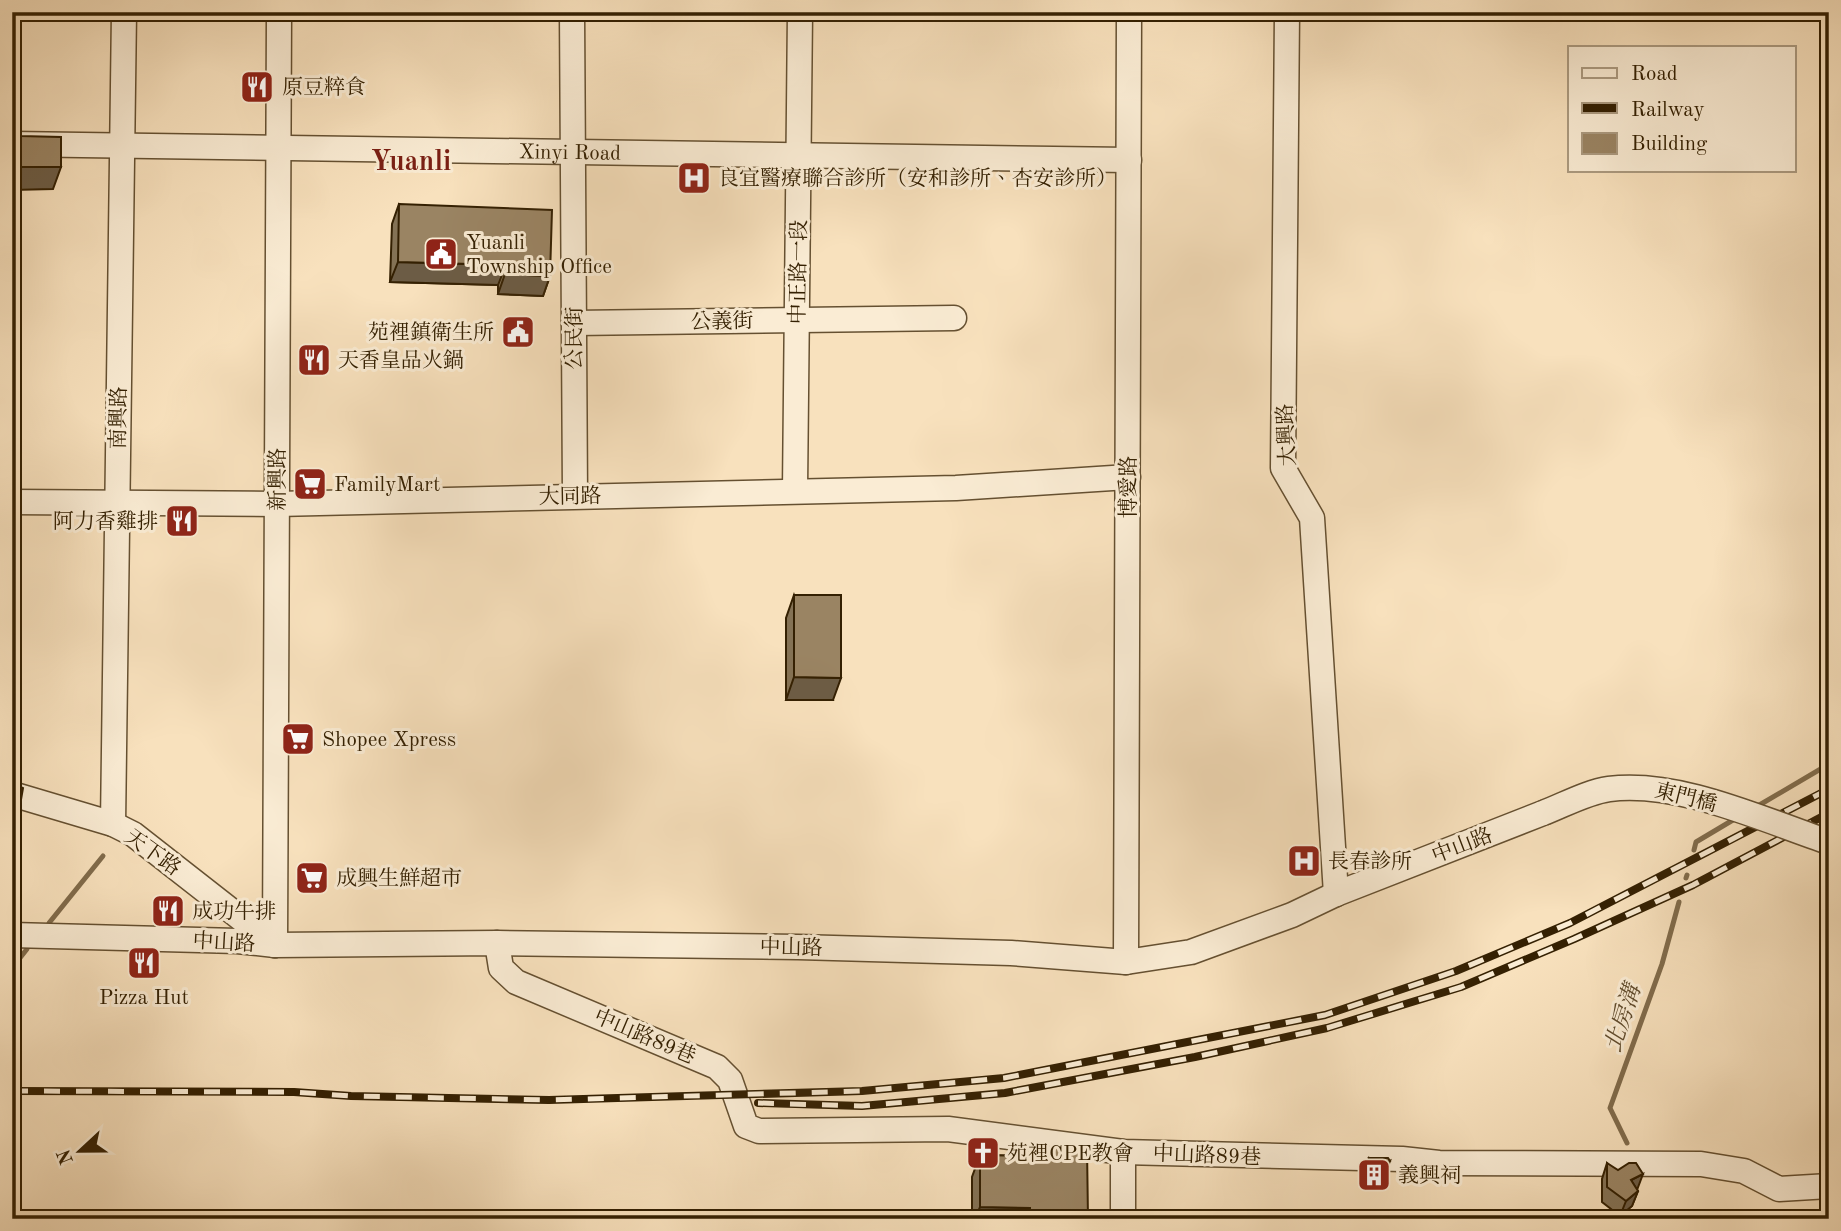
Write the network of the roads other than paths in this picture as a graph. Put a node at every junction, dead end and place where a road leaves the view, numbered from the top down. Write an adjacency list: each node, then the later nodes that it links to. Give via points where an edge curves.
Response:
1 (124, 12): 8 (street, 南興路)
2 (279, 12): 9 (street, 新興路)
3 (572, 12): 10 (street, 公民街)
4 (800, 12): 11 (street, 中正路一段)
5 (1129, 12): 12 (street, 博愛路)
6 (1287, 12): 26 (street, 大興路, via 1283,468 1312,518)
7 (12, 144): 8 (street, Xinyi Road)
8 (122, 146): 9 (street, Xinyi Road); 21 (street, 南興路)
9 (279, 148): 10 (street, Xinyi Road); 20 (street, 新興路)
10 (573, 152): 11 (street, Xinyi Road); 15 (street, 公民街)
11 (799, 155): 12 (street, Xinyi Road); 14 (street, 中正路一段)
12 (1129, 160): 16 (street, 博愛路)
13 (954, 318): 14 (street, 公義街)
14 (797, 320): 15 (street, 公義街); 17 (street, 中正路一段)
15 (574, 323): 18 (street, 公民街)
16 (1128, 477): 17 (street, 大同路, via 956,488); 30 (street, 博愛路)
17 (795, 491): 18 (street, 大同路)
18 (575, 496): 20 (street, 大同路)
19 (12, 502): 21 (street, 大同路)
20 (277, 504): 21 (street, 大同路); 29 (street, 新興路)
21 (117, 505): 24 (street, 南興路)
22 (12, 794): 24 (street, 天下路)
23 (1543, 813): 25 (street, 東門橋, bridge, via 1606,790 1642,786 1686,793); 26 (street, 中山路)
24 (113, 824): 29 (street, 天下路, via 133,834)
25 (1829, 842)
26 (1336, 894): 30 (street, 中山路, via 1191,952)
27 (12, 935): 29 (street, 中山路, via 237,940)
28 (497, 943): 29 (street, 中山路); 30 (street, 中山路, via 1012,953); 31 (street, 中山路89巷, via 501,968 516,982 718,1067 730,1080 746,1126 759,1131 948,1129)
29 (275, 945)
30 (1126, 962)
31 (1124, 1153): 32 (street, 中山路89巷, via 1439,1163 1701,1164 1744,1171 1779,1189); 33 (street)
32 (1829, 1186)
33 (1124, 1219)

